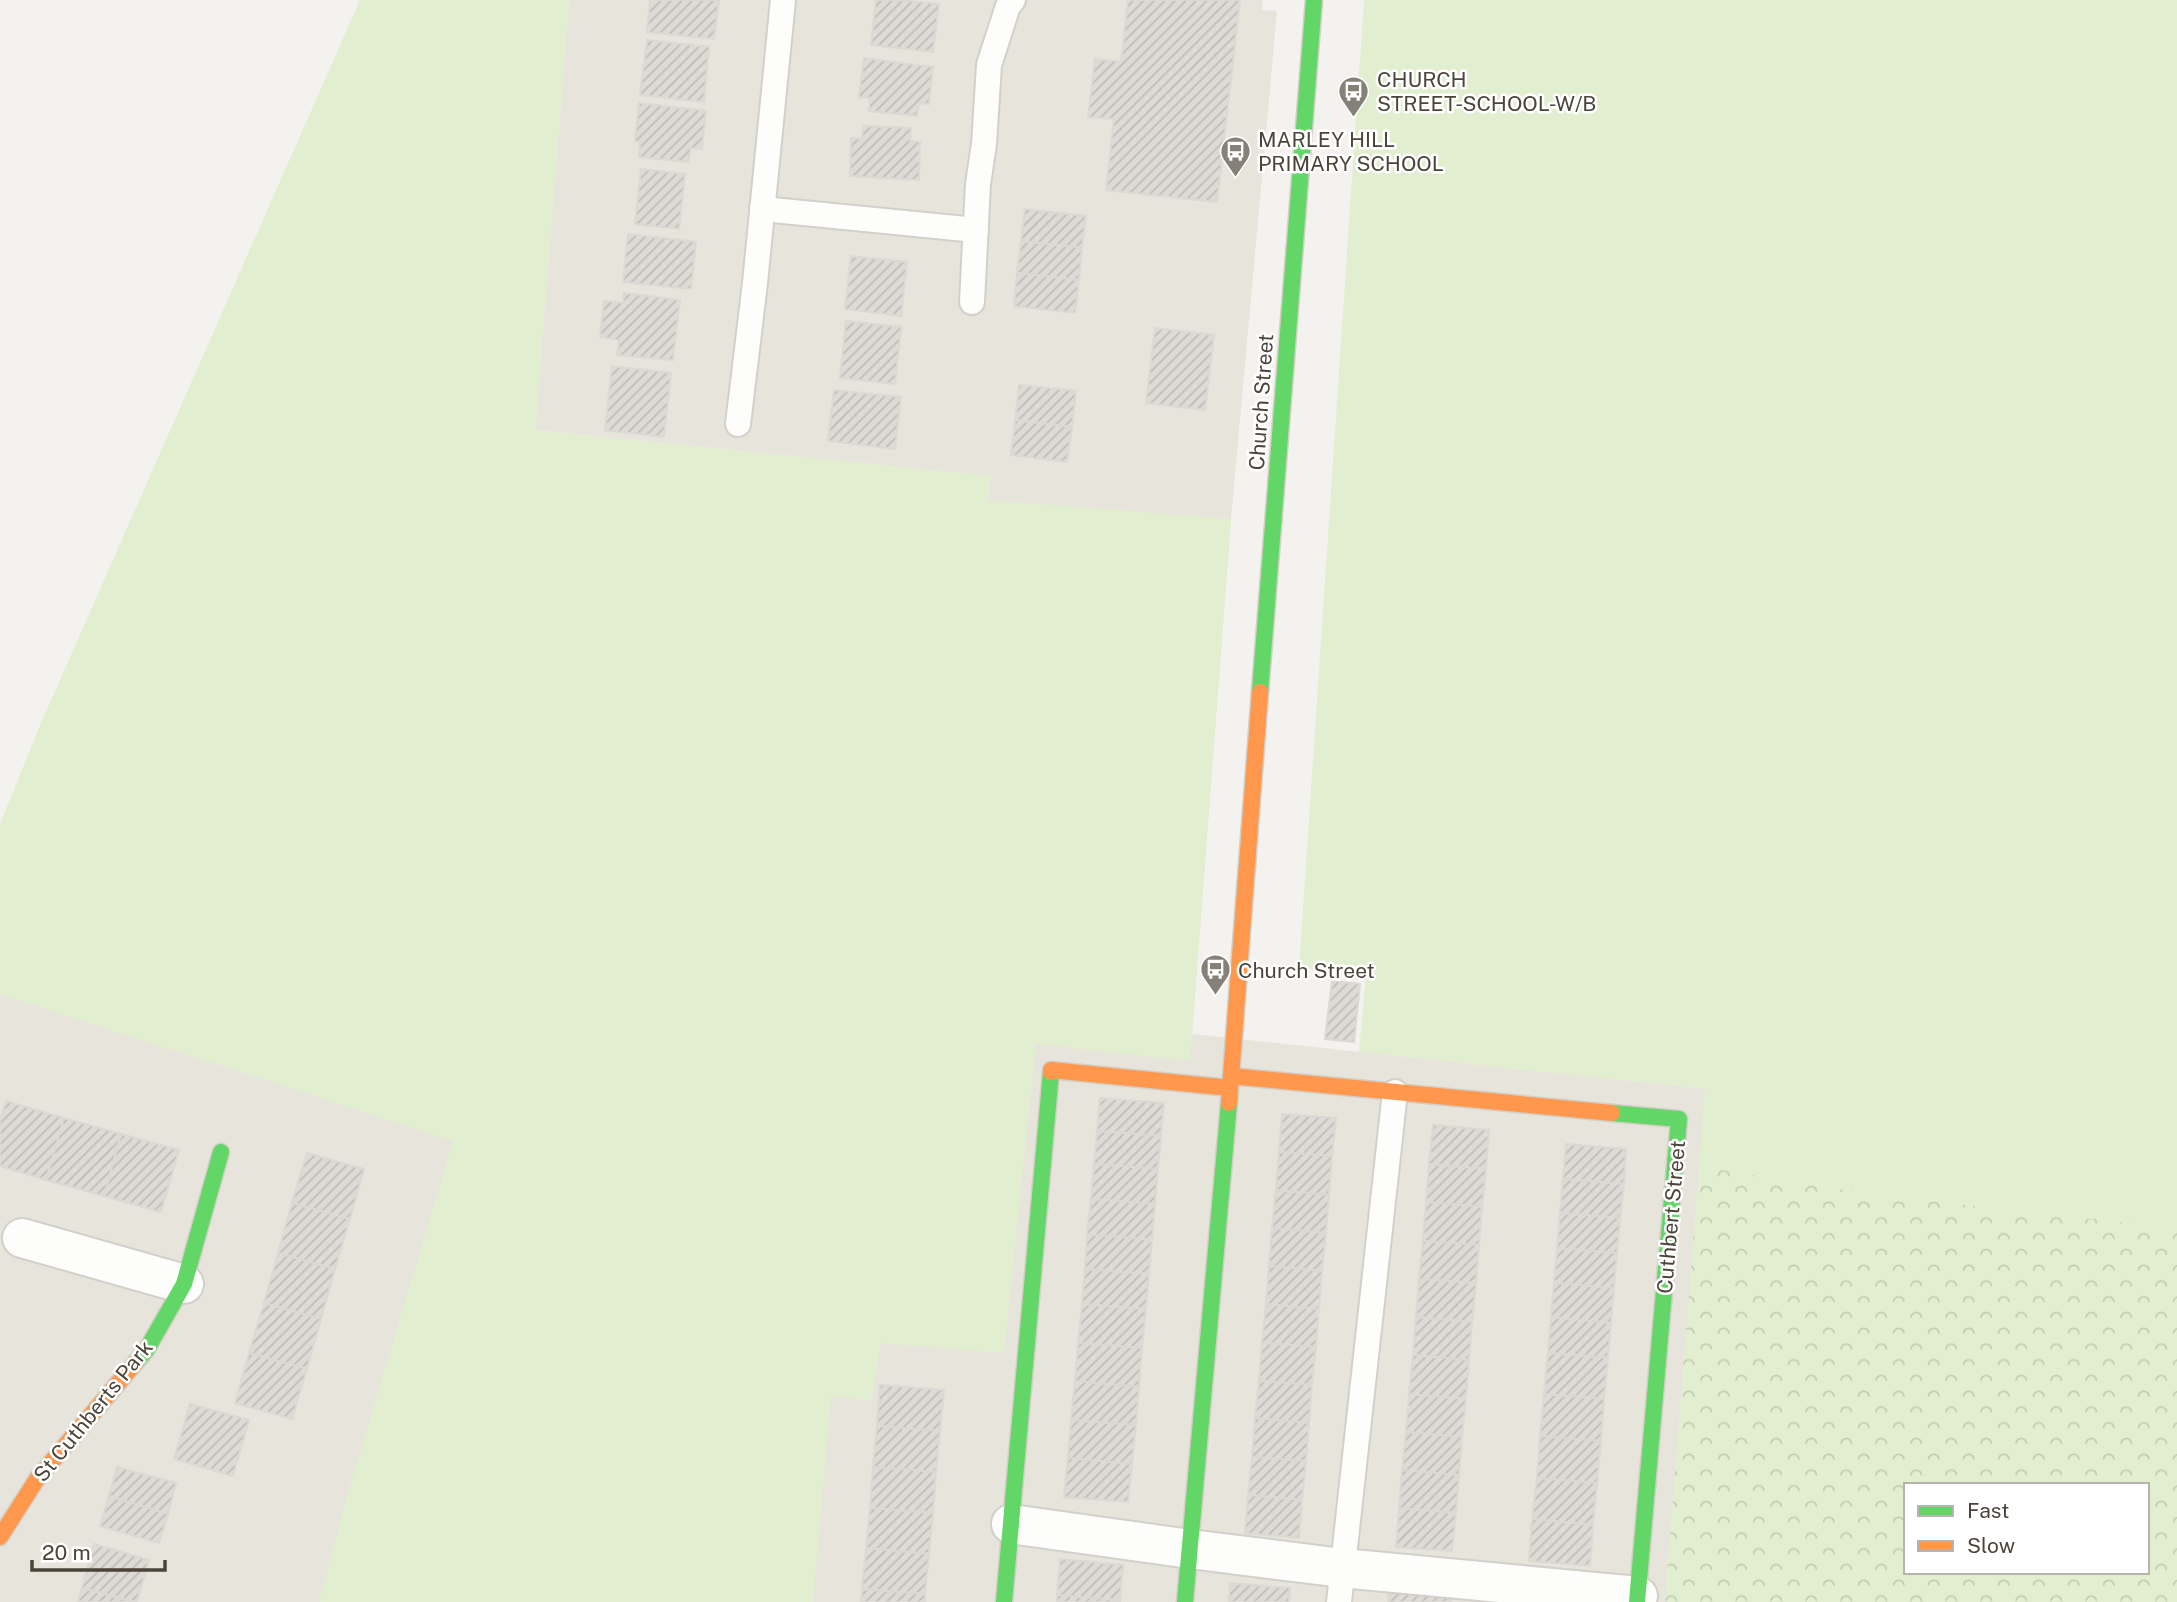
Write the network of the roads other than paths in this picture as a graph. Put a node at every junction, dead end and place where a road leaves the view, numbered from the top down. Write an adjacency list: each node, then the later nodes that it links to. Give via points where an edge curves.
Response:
1 (783, 0): 4 (lane)
2 (1013, 0): 5 (lane, via 989,65)
3 (1314, 0): 8 (main road, Church Street)
4 (762, 209): 5 (lane); 7 (lane)
5 (976, 230): 6 (lane)
6 (972, 302)
7 (738, 424)
8 (1231, 1082): 9 (main road, Cuthbert Street); 13 (main road, Cuthbert Street, via 1051,1070); 15 (main road, Church Street)
9 (1395, 1092): 16 (lane); 17 (main road, Cuthbert Street, via 1679,1119)
10 (221, 1152): 12 (main road, St Cuthberts Park)
11 (22, 1238): 12 (street)
12 (184, 1284): 14 (main road, St Cuthberts Park, via 147,1349 37,1479)
13 (1011, 1524): 15 (street, Cuthbert Street); 18 (main road)
14 (0, 1537)
15 (1190, 1549): 16 (street, Cuthbert Street); 19 (main road, Church Street)
16 (1341, 1585): 17 (street, Cuthbert Street)
17 (1637, 1599)
18 (1004, 1602)
19 (1185, 1602)

